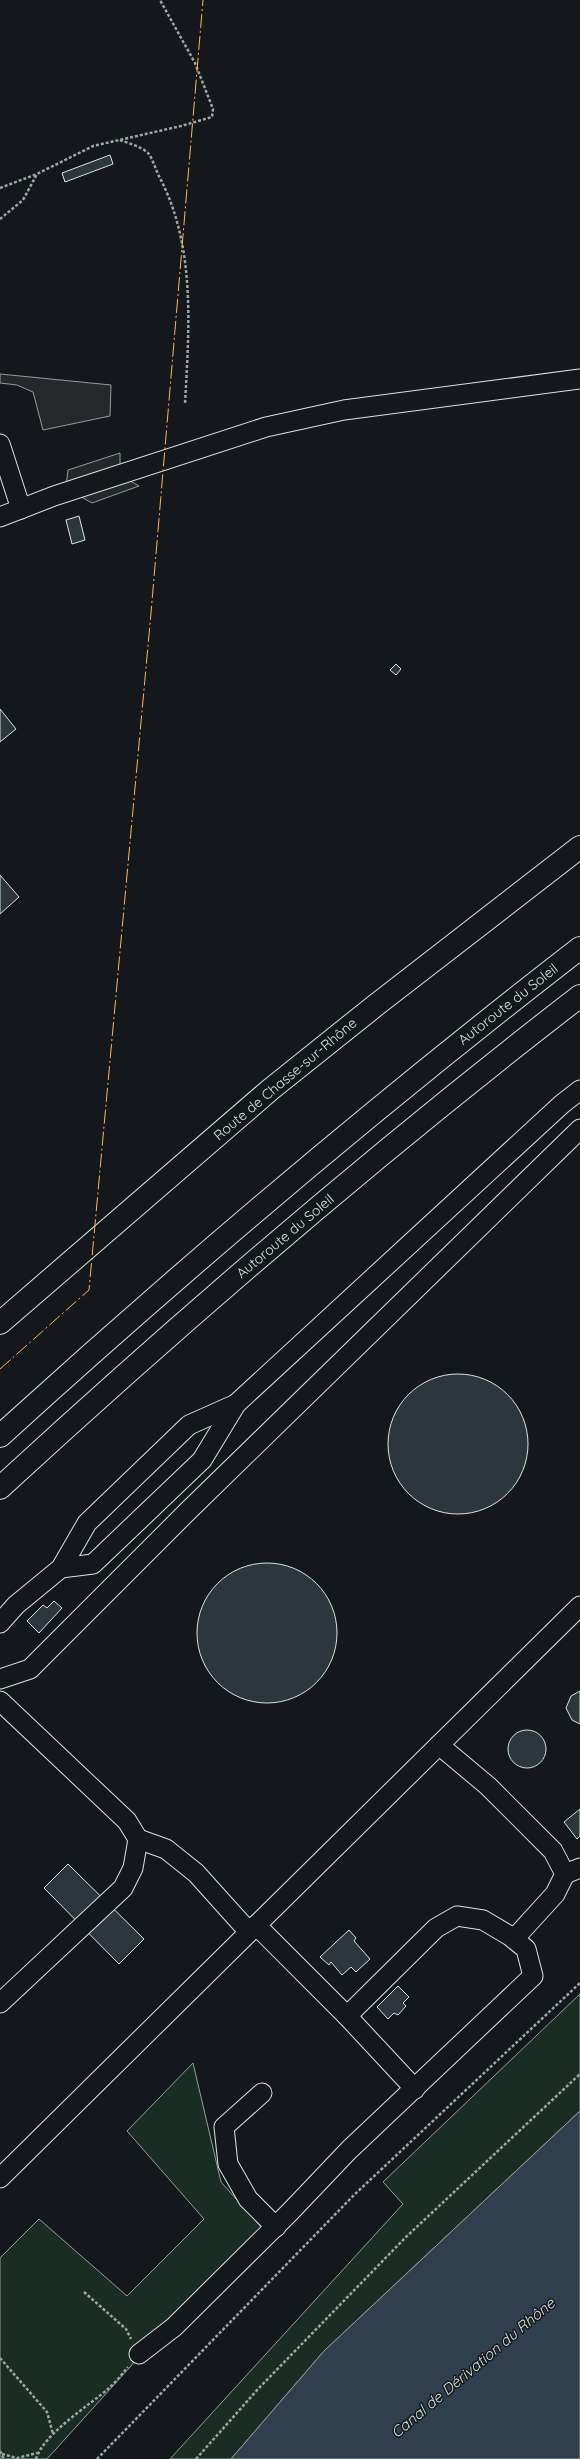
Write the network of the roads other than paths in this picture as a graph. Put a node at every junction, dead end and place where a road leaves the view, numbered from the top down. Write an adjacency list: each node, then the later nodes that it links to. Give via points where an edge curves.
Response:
1 (580, 379): 3 (street, via 344,410 274,425)
2 (0, 444): 3 (street)
3 (21, 509): 4 (street)
4 (0, 517)
5 (580, 847): 10 (main road, Route de Chasse-sur-Rhône, via 376,1004 271,1089)
6 (580, 948): 12 (main road, Autoroute du Soleil, via 443,1055 274,1194)
7 (580, 996): 13 (main road, Autoroute du Soleil, via 307,1216 153,1349)
8 (580, 1090): 11 (street)
9 (580, 1129): 17 (street, via 30,1669)
10 (0, 1323)
11 (236, 1404): 14 (street, via 189,1425 87,1522); 14 (street, via 202,1460 93,1564)
12 (0, 1436)
13 (0, 1488)
14 (61, 1568): 16 (street, via 16,1605)
15 (580, 1606): 19 (street)
16 (0, 1623)
17 (0, 1679)
18 (0, 1701): 20 (street, via 126,1822)
19 (439, 1745): 21 (street, via 488,1786); 22 (street)
20 (138, 1839): 22 (street, via 166,1849 196,1873); 24 (street, via 133,1868 123,1888)
21 (572, 1872): 23 (street)
22 (252, 1929): 25 (street); 28 (street)
23 (514, 1939): 25 (street, via 483,1920 457,1916 436,1928); 26 (street, via 526,1949 533,1976)
24 (3, 1994)
25 (347, 2016): 26 (street)
26 (415, 2089): 29 (street, via 349,2150)
27 (262, 2093): 29 (street, via 224,2127 226,2149 228,2164 248,2199)
28 (0, 2178)
29 (276, 2227): 30 (street, via 174,2327)
30 (139, 2354)

